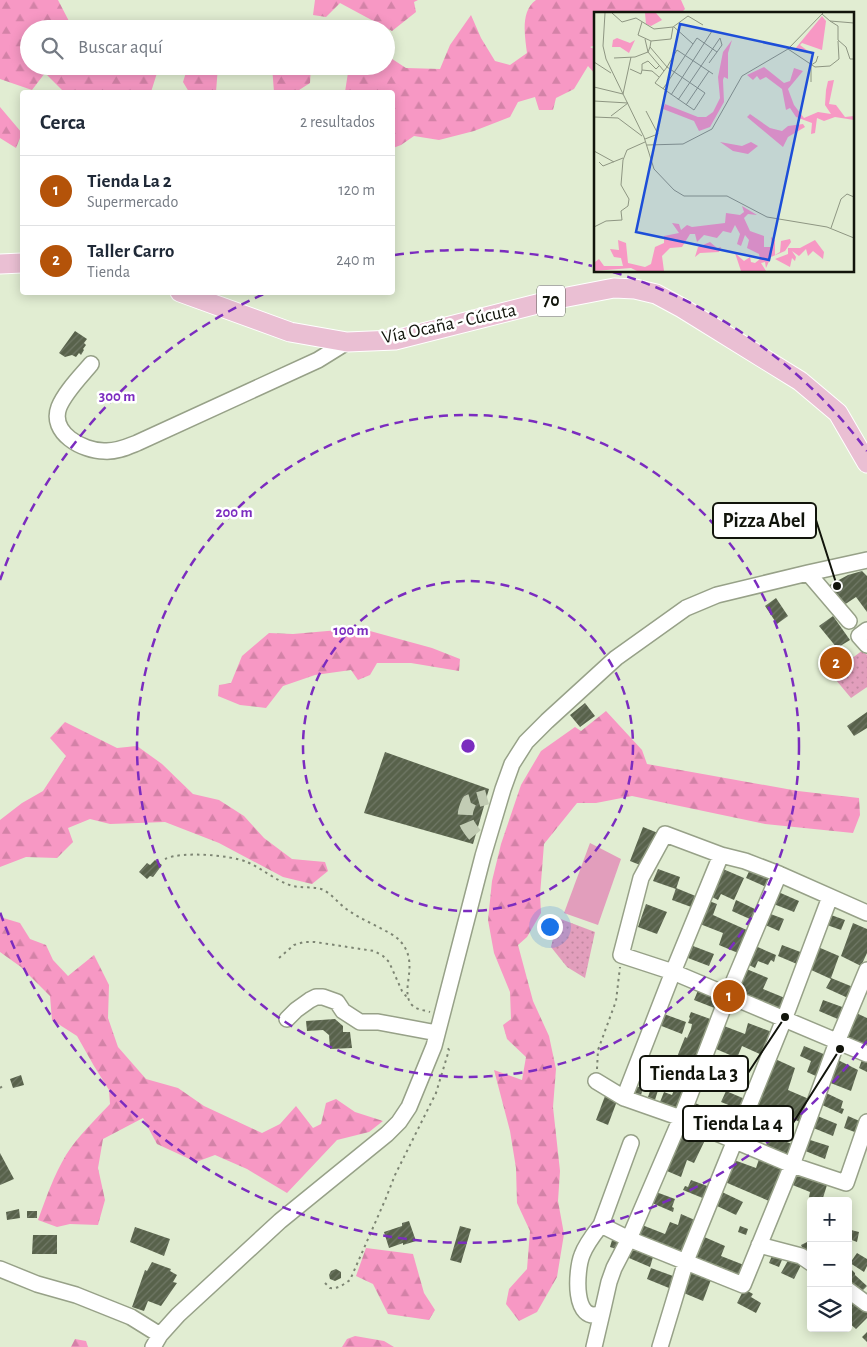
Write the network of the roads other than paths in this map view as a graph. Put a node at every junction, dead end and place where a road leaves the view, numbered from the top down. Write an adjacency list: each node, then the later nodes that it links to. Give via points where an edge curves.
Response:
1 (20, 263): 2 (main road)
2 (0, 264)
3 (188, 295): 4 (main road, Vía Ocaña - Cúcuta / 70, via 290,332)
4 (346, 342): 5 (street, via 318,360 146,439 103,452 75,443 63,432 58,419 64,397); 6 (main road, Vía Ocaña - Cúcuta / 70, via 395,340 614,288 656,294 800,381 838,413)
5 (91, 364)
6 (867, 463)
7 (867, 560): 8 (street)
8 (808, 573): 9 (street); 21 (street, via 717,595 686,608 616,658 526,742 494,797 481,839)
9 (849, 621)
10 (867, 630): 11 (street, via 860,636)
11 (867, 645)
12 (721, 855): 13 (street); 17 (street); 17 (street, via 665,834 641,878 621,955)
13 (779, 874): 14 (street); 18 (street)
14 (830, 896): 15 (street); 20 (street)
15 (867, 913)
16 (867, 970): 22 (street)
17 (673, 972): 18 (street); 25 (street)
18 (728, 995): 20 (street); 26 (street)
19 (287, 1019): 21 (street, via 310,1000 323,997 337,1002 343,1011 360,1022 378,1022)
20 (784, 1019): 22 (street); 28 (street)
21 (437, 1033): 40 (street, via 421,1080 399,1122 280,1221 178,1315)
22 (837, 1042): 23 (street); 30 (street)
23 (867, 1054)
24 (596, 1081): 25 (street)
25 (624, 1098): 26 (street)
26 (681, 1118): 28 (street); 32 (street)
27 (867, 1122): 30 (street, via 846,1183)
28 (734, 1140): 30 (street); 35 (street)
29 (631, 1143): 31 (street)
30 (792, 1165): 33 (street)
31 (601, 1225): 32 (street); 39 (street, via 586,1245 577,1277 578,1295 584,1310 593,1315)
32 (629, 1239): 35 (street); 39 (street, via 609,1282)
33 (759, 1245): 34 (street); 35 (street, via 743,1285)
34 (807, 1260)
35 (686, 1261): 42 (street)
36 (0, 1269): 40 (street, via 131,1317)
37 (852, 1293): 38 (street)
38 (867, 1304)
39 (602, 1313): 41 (street)
40 (156, 1341)
41 (594, 1347)
42 (660, 1347)

